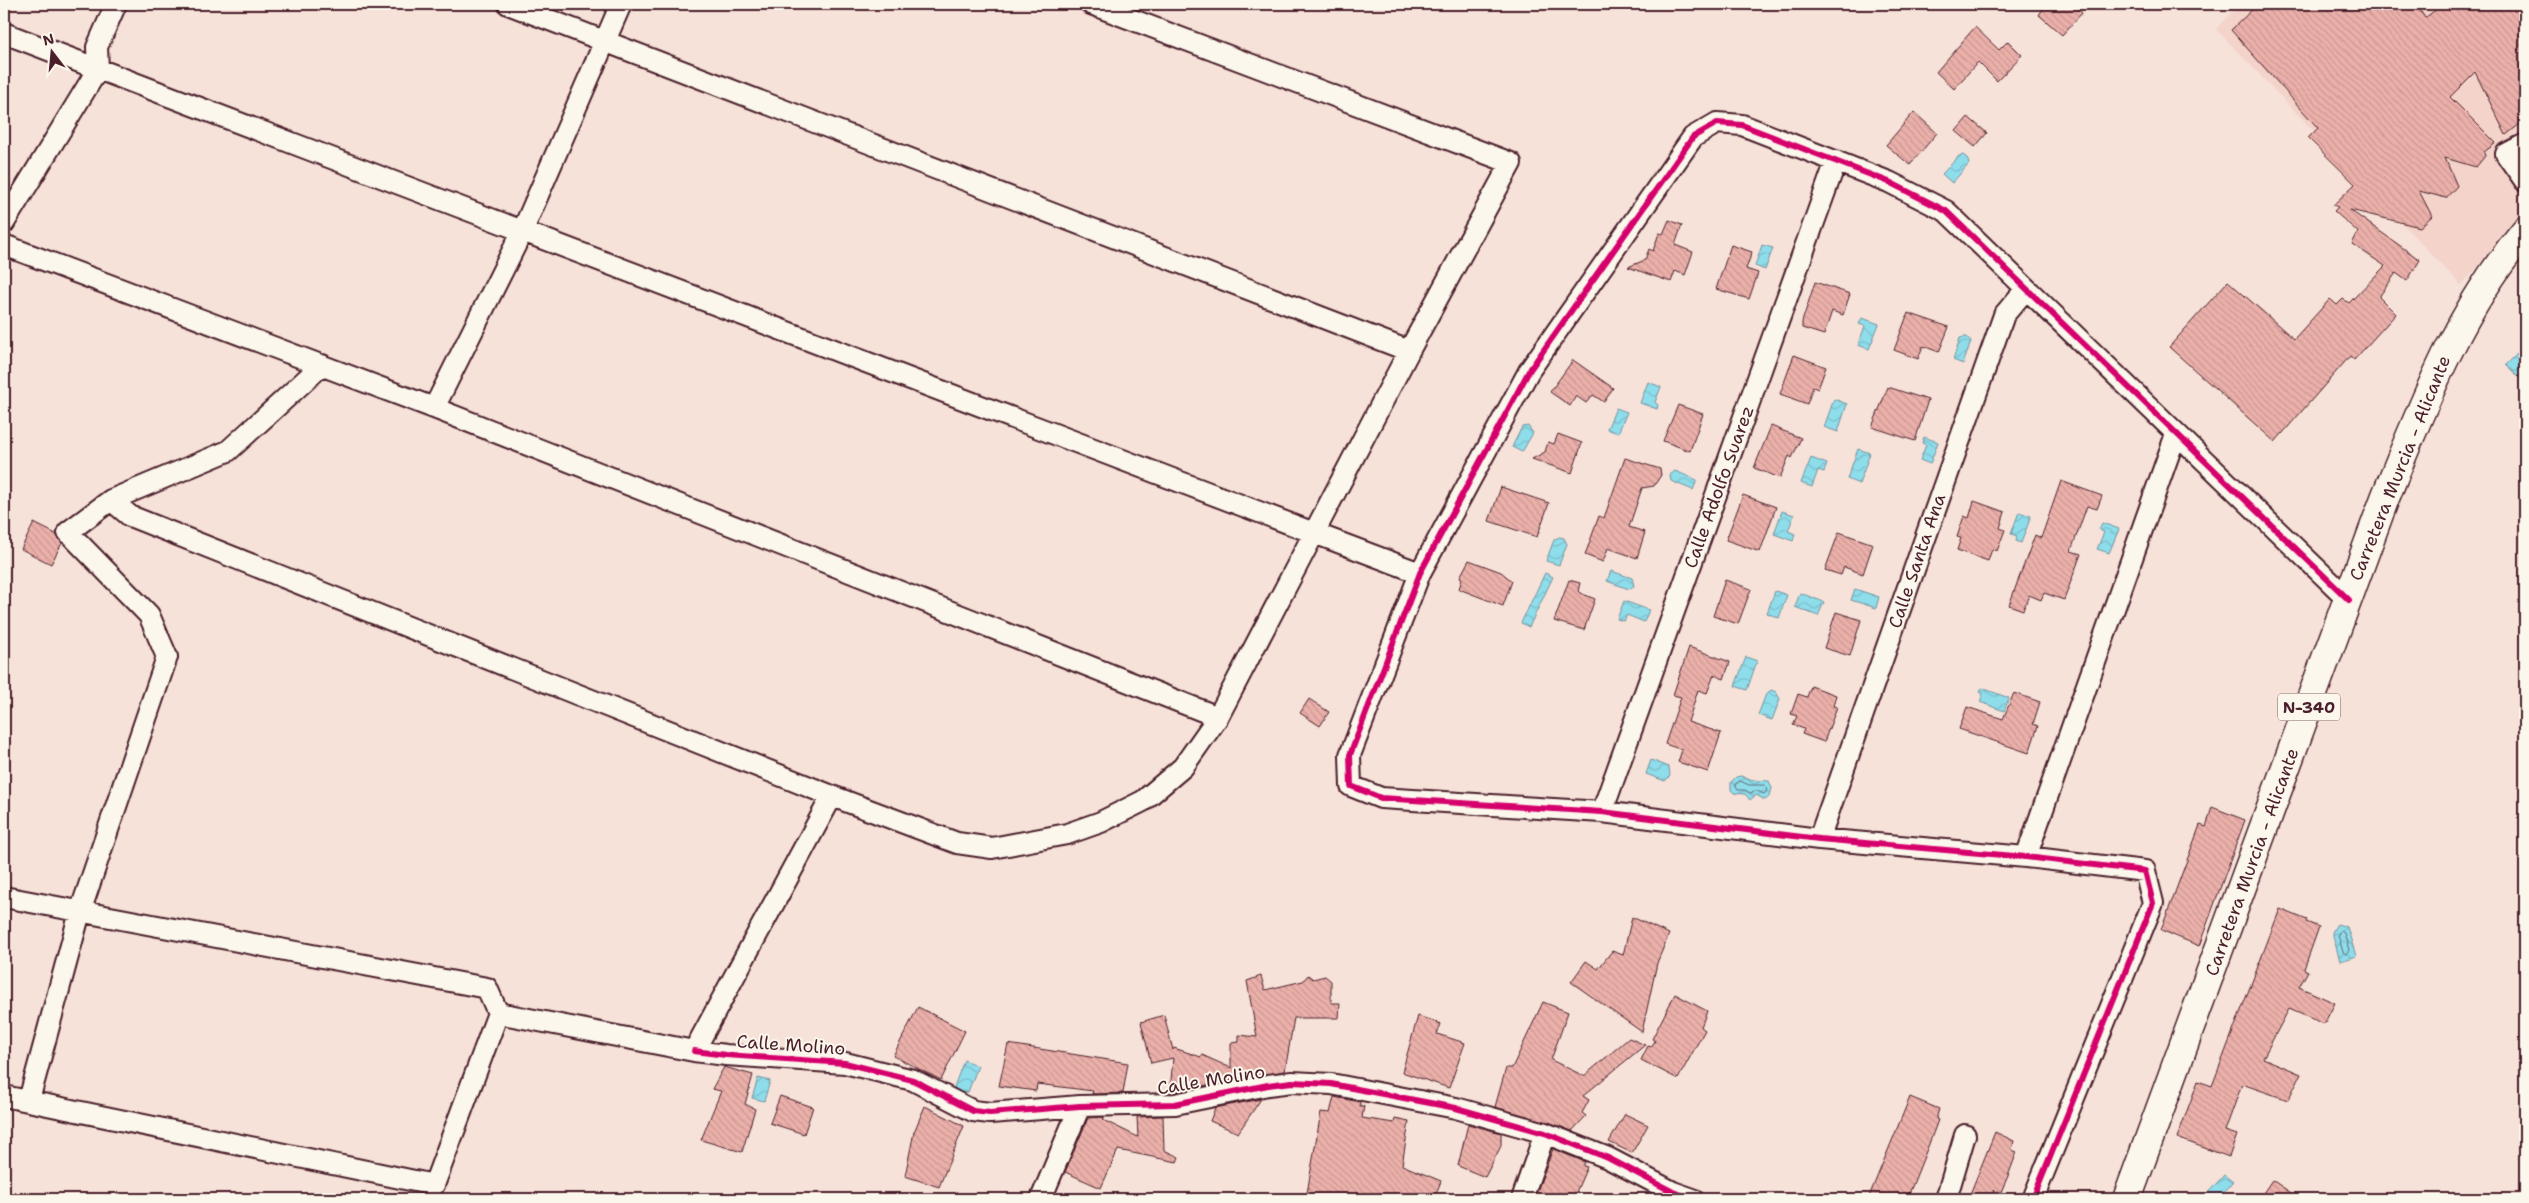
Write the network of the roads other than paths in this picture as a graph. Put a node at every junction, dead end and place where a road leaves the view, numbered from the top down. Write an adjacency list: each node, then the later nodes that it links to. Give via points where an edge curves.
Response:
1 (116, 4): 7 (street, via 97,47)
2 (508, 4): 6 (street)
3 (620, 4): 6 (street)
4 (1091, 4): 16 (street, via 1511,163)
5 (4, 33): 7 (street)
6 (604, 41): 13 (street); 16 (street)
7 (98, 69): 11 (street); 13 (street)
8 (2525, 144): 10 (street, via 2506,154)
9 (1836, 161): 15 (street, via 1889,182 1946,211); 22 (street, via 1742,124 1717,123 1694,137 1529,371); 26 (street, Calle Adolfo Suarez)
10 (2525, 181)
11 (4, 224)
12 (2525, 231): 23 (highway, Carretera Murcia - Alicante / N-340, via 2490,279 2449,346 2385,498)
13 (522, 232): 18 (street); 21 (street)
14 (4, 245): 17 (street)
15 (2026, 289): 19 (street); 27 (street, Calle Santa Ana, via 2004,316)
16 (1409, 351): 21 (street)
17 (322, 365): 18 (street); 20 (street, via 228,450)
18 (434, 408): 24 (street)
19 (2176, 434): 23 (street); 28 (street)
20 (111, 500): 25 (street, via 130,516); 30 (street, via 68,532 149,615 167,657)
21 (1314, 533): 22 (street); 24 (street)
22 (1420, 572): 26 (street, via 1350,754 1352,786 1381,798)
23 (2348, 600): 43 (highway, Carretera Murcia - Alicante / N-340)
24 (1218, 717): 25 (street, via 1183,767 1143,801 1101,822 1031,842 992,848 957,843)
25 (832, 796): 32 (street)
26 (1602, 812): 27 (street)
27 (1819, 839): 28 (street)
28 (2026, 857): 42 (street, via 2145,871 2153,904)
29 (4, 896): 30 (street)
30 (80, 912): 31 (street, via 487,988); 34 (street)
31 (498, 1013): 32 (street, Calle Molino); 34 (street, via 434,1185)
32 (694, 1051): 35 (street, Calle Molino, via 845,1063 913,1080 974,1111 990,1113)
33 (4, 1096): 34 (street)
34 (30, 1100)
35 (1080, 1106): 36 (street, Calle Molino, via 1176,1104 1268,1085 1292,1082 1331,1084 1456,1108); 38 (street)
36 (1545, 1133): 39 (street); 40 (street, Calle Molino, via 1608,1158)
37 (1966, 1135): 41 (street)
38 (1041, 1199)
39 (1522, 1199)
40 (1693, 1199)
41 (1946, 1199)
42 (2033, 1199)
43 (2127, 1199)

